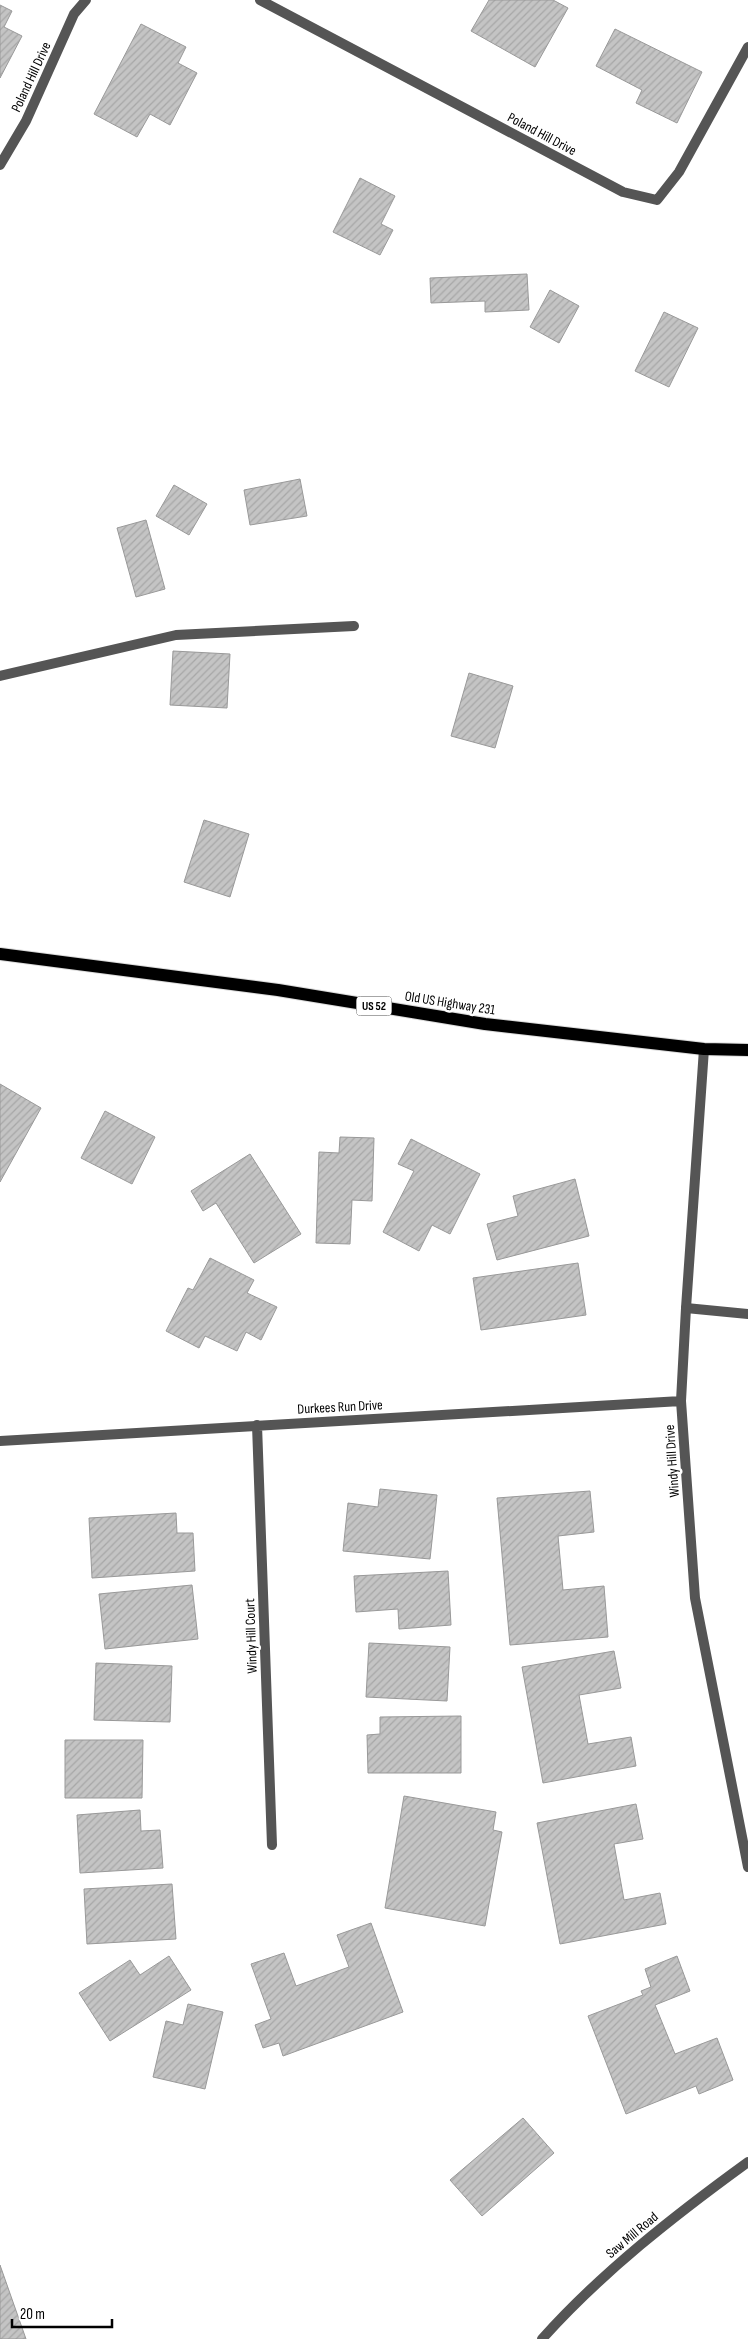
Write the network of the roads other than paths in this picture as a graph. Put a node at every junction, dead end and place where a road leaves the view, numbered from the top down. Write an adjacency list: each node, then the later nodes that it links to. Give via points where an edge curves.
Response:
1 (86, 0): 4 (street, Poland Hill Drive, via 74,14 26,121)
2 (260, 0): 3 (street, Poland Hill Drive, via 624,192 657,200 680,172)
3 (748, 47)
4 (0, 165)
5 (354, 626): 6 (street, via 176,635)
6 (0, 676)
7 (0, 954): 8 (main road, Old US Highway 231 / US 52, via 278,990 485,1024)
8 (704, 1049): 9 (main road, Old US Highway 231 / US 52); 10 (street, Windy Hill Drive)
9 (748, 1050)
10 (686, 1308): 11 (street); 12 (street, Windy Hill Drive)
11 (748, 1314)
12 (682, 1401): 13 (street, Durkees Run Drive); 16 (street, Windy Hill Drive, via 695,1598)
13 (257, 1425): 14 (street, Durkees Run Drive); 15 (street, Windy Hill Court)
14 (0, 1441)
15 (272, 1845)
16 (748, 1867)
17 (748, 2162): 18 (street, Saw Mill Road, via 693,2202 626,2258)
18 (542, 2339)

